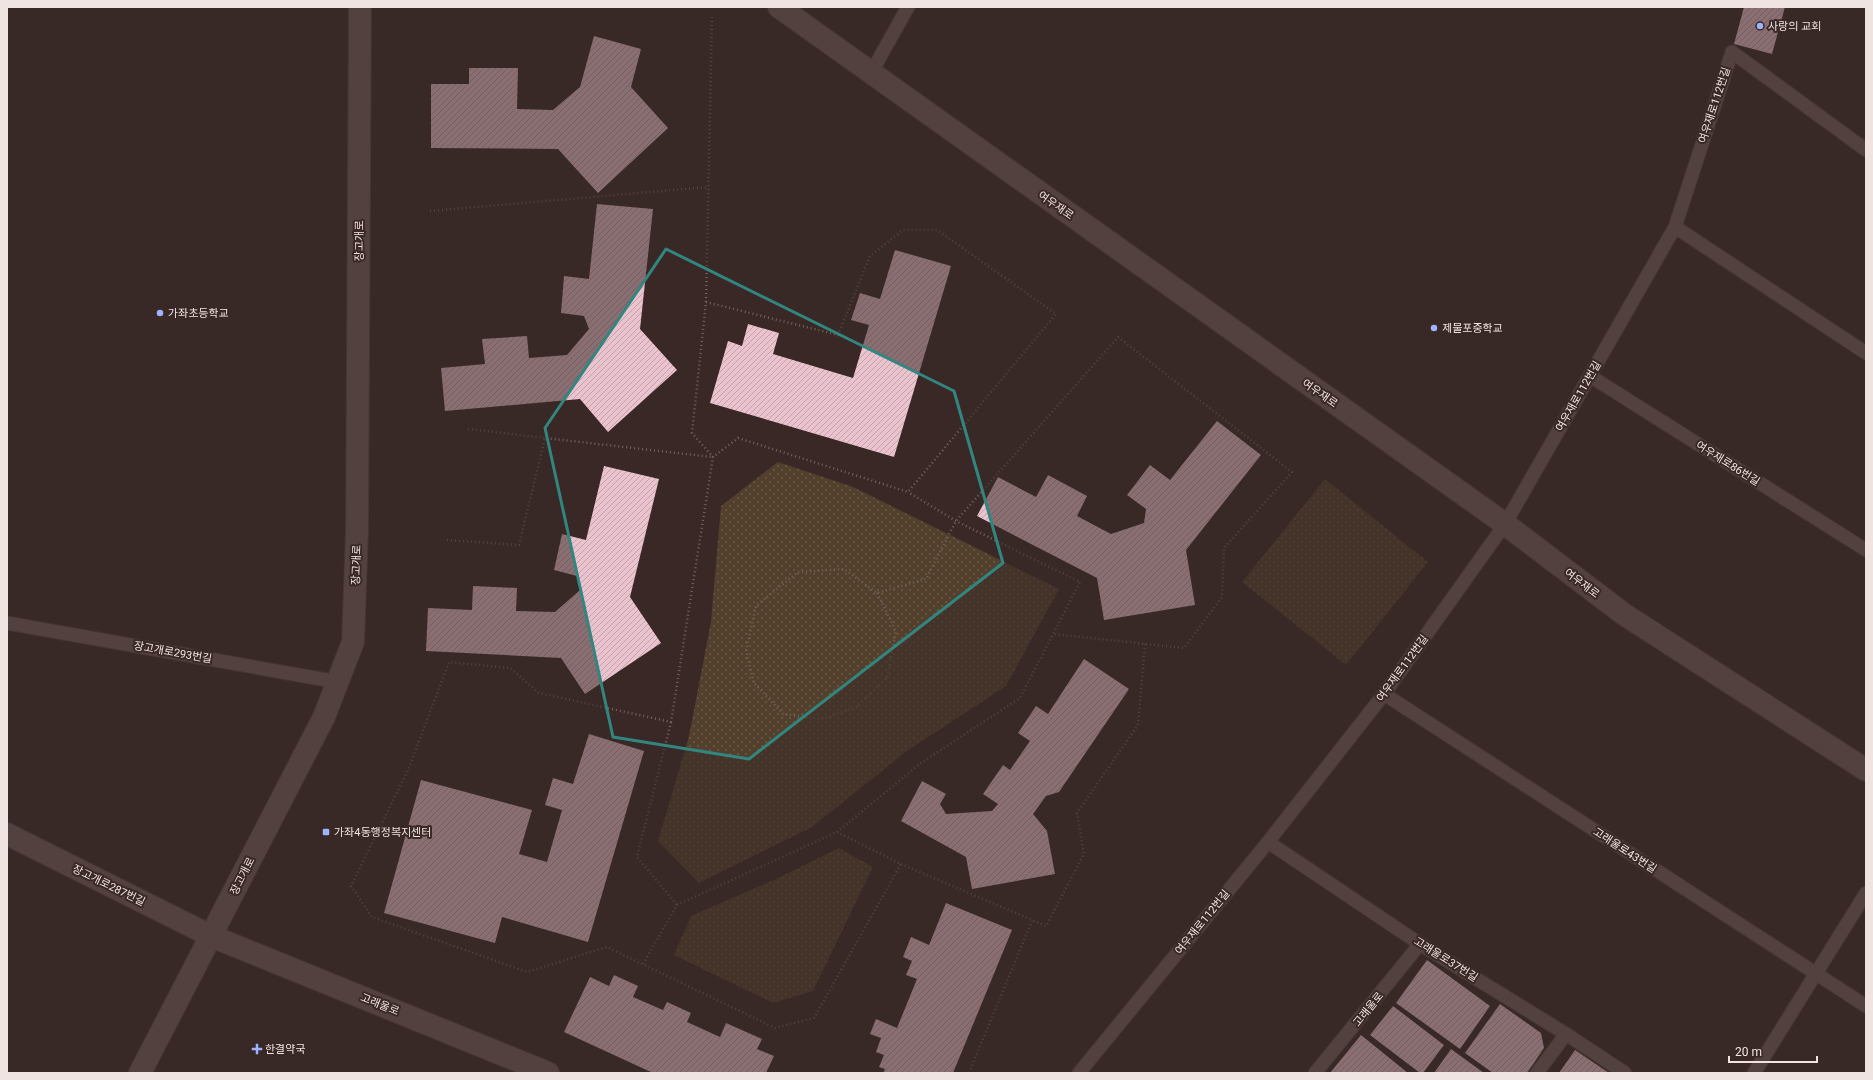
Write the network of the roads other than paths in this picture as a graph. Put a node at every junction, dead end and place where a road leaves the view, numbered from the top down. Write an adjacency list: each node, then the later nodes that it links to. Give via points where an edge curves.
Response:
1 (360, 7): 12 (street, 장고개로, via 354,642)
2 (779, 7): 4 (street, 여우재로)
3 (908, 7): 4 (lane)
4 (871, 73): 9 (street, 여우재로)
5 (1866, 150): 6 (lane, 여우재로112번길, via 1732,52)
6 (1675, 227): 7 (lane); 8 (lane, 여우재로112번길)
7 (1866, 353)
8 (1590, 376): 9 (lane, 여우재로112번길); 10 (lane, 여우재로86번길)
9 (1505, 524): 13 (lane, 여우재로112번길); 14 (street, 여우재로, via 1626,615)
10 (1866, 550)
11 (7, 623): 12 (lane, 장고개로293번길)
12 (338, 682): 18 (street, 장고개로, via 324,717)
13 (1384, 694): 16 (lane, 여우재로112번길); 20 (lane, 고래울로43번길)
14 (1866, 770)
15 (7, 834): 18 (street, 장고개로287번길)
16 (1268, 842): 19 (lane, 고래울로37번길); 25 (lane, 여우재로112번길)
17 (1866, 893): 20 (lane)
18 (211, 936): 23 (street, 장고개로); 24 (street, 고래울로)
19 (1420, 944): 22 (lane, 고래울로37번길); 26 (lane, 고래울로)
20 (1816, 973): 21 (lane, 고래울로43번길); 29 (lane)
21 (1866, 1006)
22 (1566, 1034): 27 (lane); 28 (lane, 고래울로37번길)
23 (140, 1073)
24 (548, 1073)
25 (1079, 1073)
26 (1315, 1073)
27 (1537, 1073)
28 (1625, 1073)
29 (1754, 1073)

